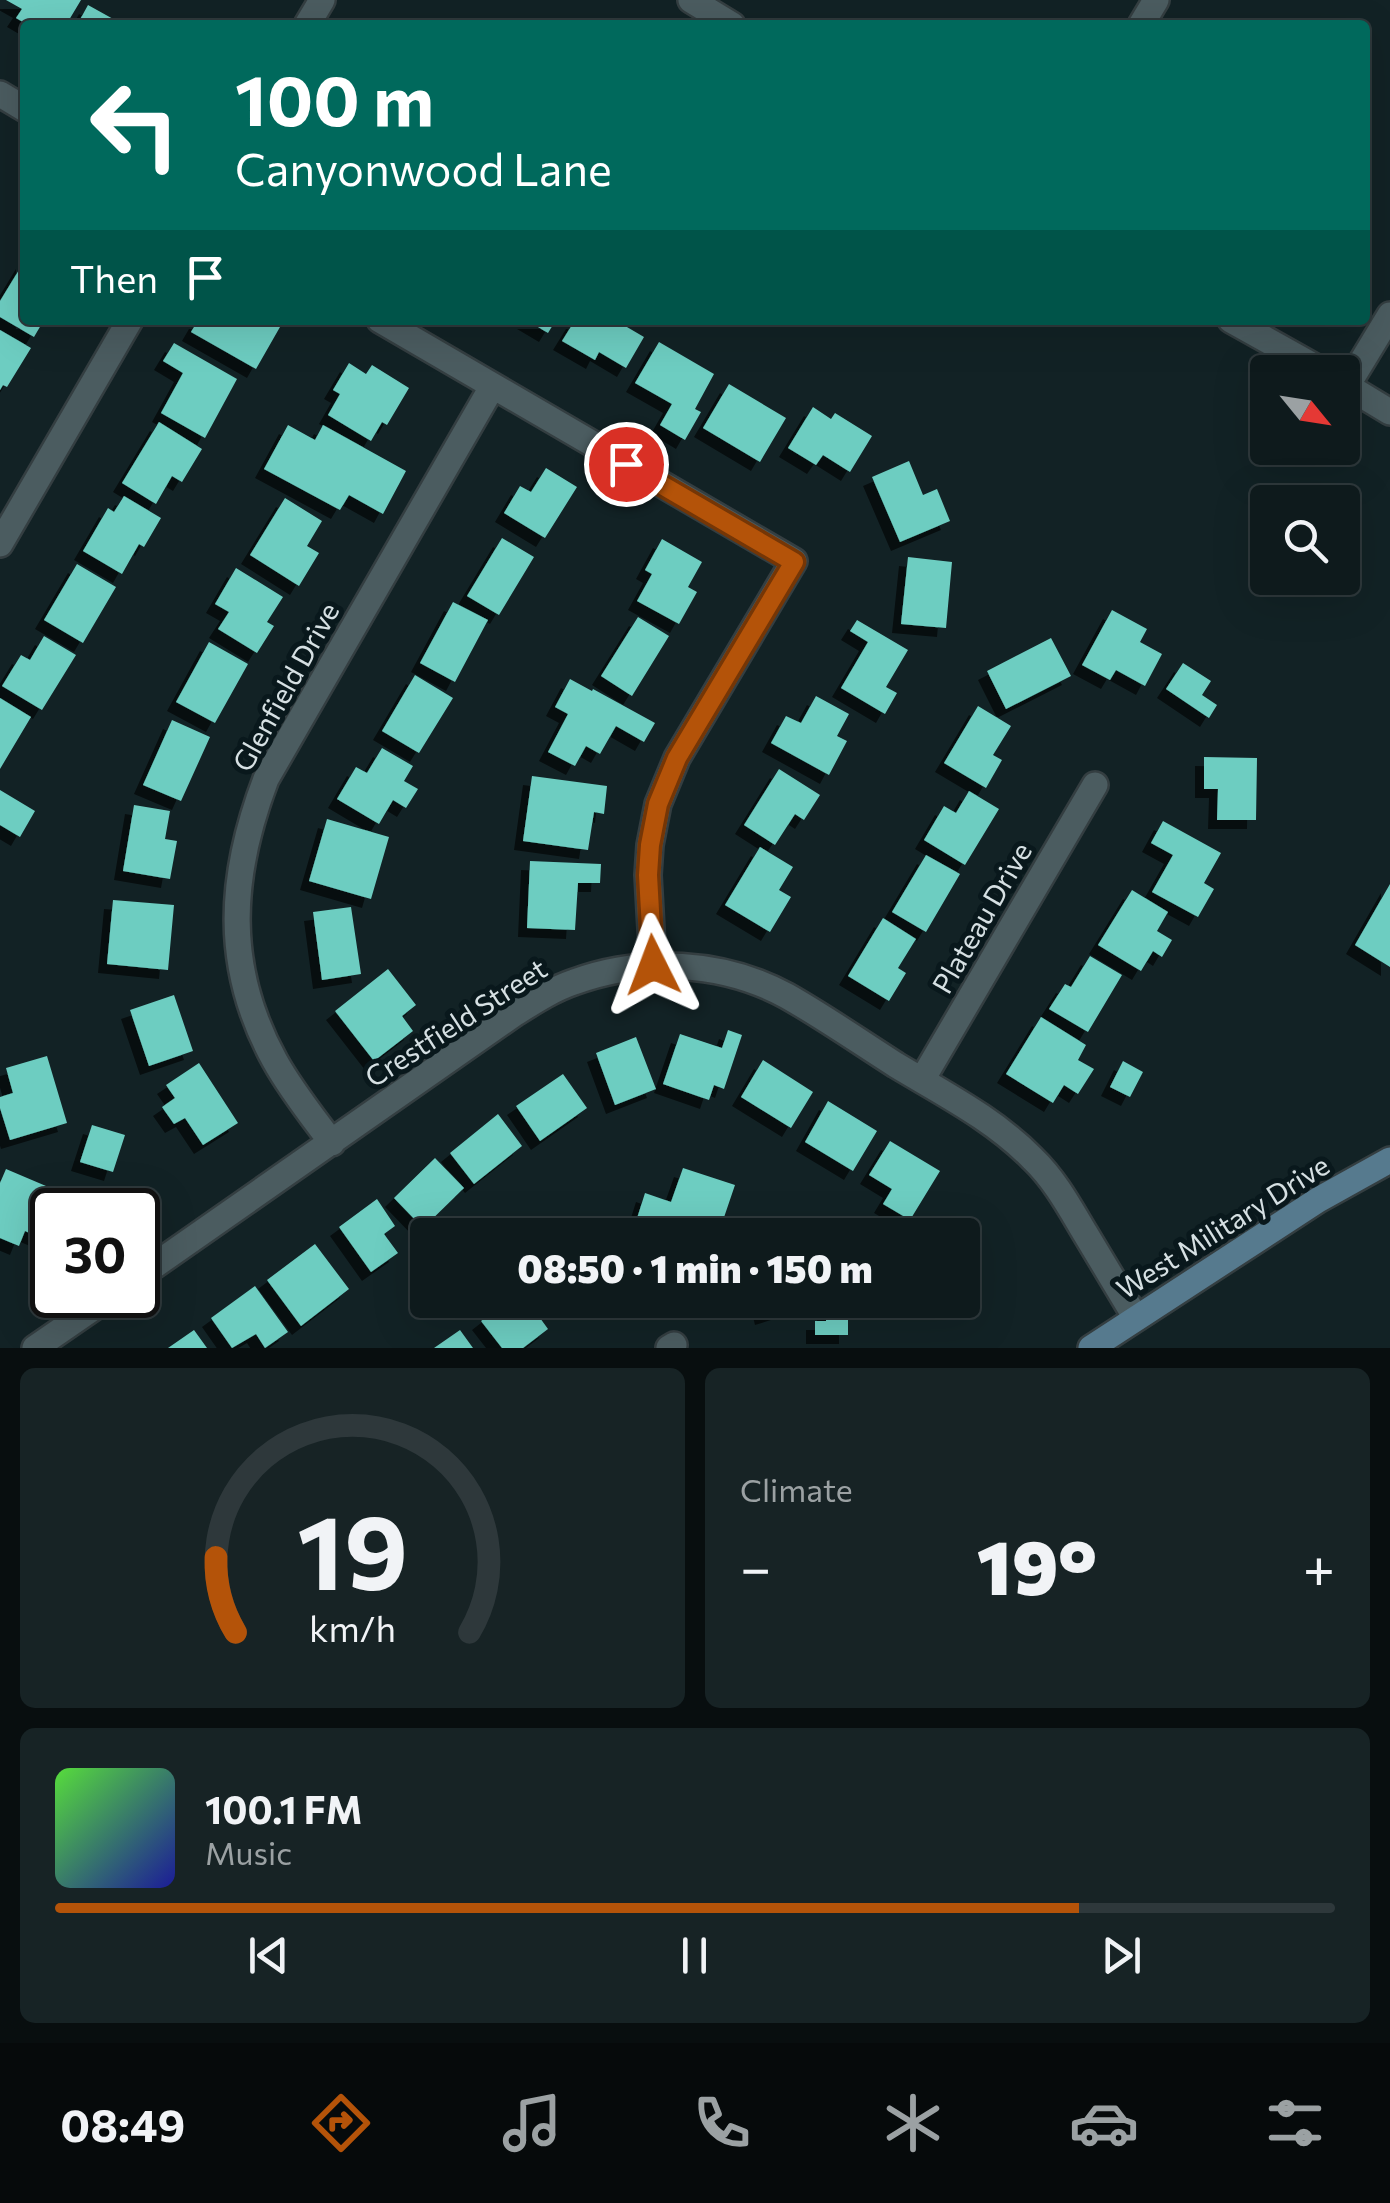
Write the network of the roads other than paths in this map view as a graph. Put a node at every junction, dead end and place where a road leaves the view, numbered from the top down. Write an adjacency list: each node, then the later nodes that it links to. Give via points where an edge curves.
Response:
1 (691, 0): 2 (street)
2 (729, 15)
3 (1390, 315): 8 (street)
4 (127, 325): 12 (street)
5 (388, 325): 9 (street)
6 (1240, 325): 7 (street)
7 (1294, 355)
8 (1360, 361)
9 (492, 386): 14 (street, via 794,562 677,758 658,804 648,875); 16 (street, Glenfield Drive, via 266,779 244,846 238,941 250,1003 275,1062)
10 (1360, 393): 11 (street)
11 (1390, 412)
12 (0, 544)
13 (1094, 785): 15 (street, Plateau Drive)
14 (653, 965): 15 (street, Crestfield Street, via 692,967 784,994); 16 (street, Crestfield Street, via 556,989)
15 (922, 1080): 20 (street, Crestfield Street, via 1035,1160)
16 (332, 1143): 18 (street, Crestfield Street)
17 (1390, 1160): 20 (main road, West Military Drive)
18 (160, 1262)
19 (79, 1318): 21 (street)
20 (1136, 1318): 22 (main road, West Military Drive)
21 (35, 1348)
22 (1090, 1348)

